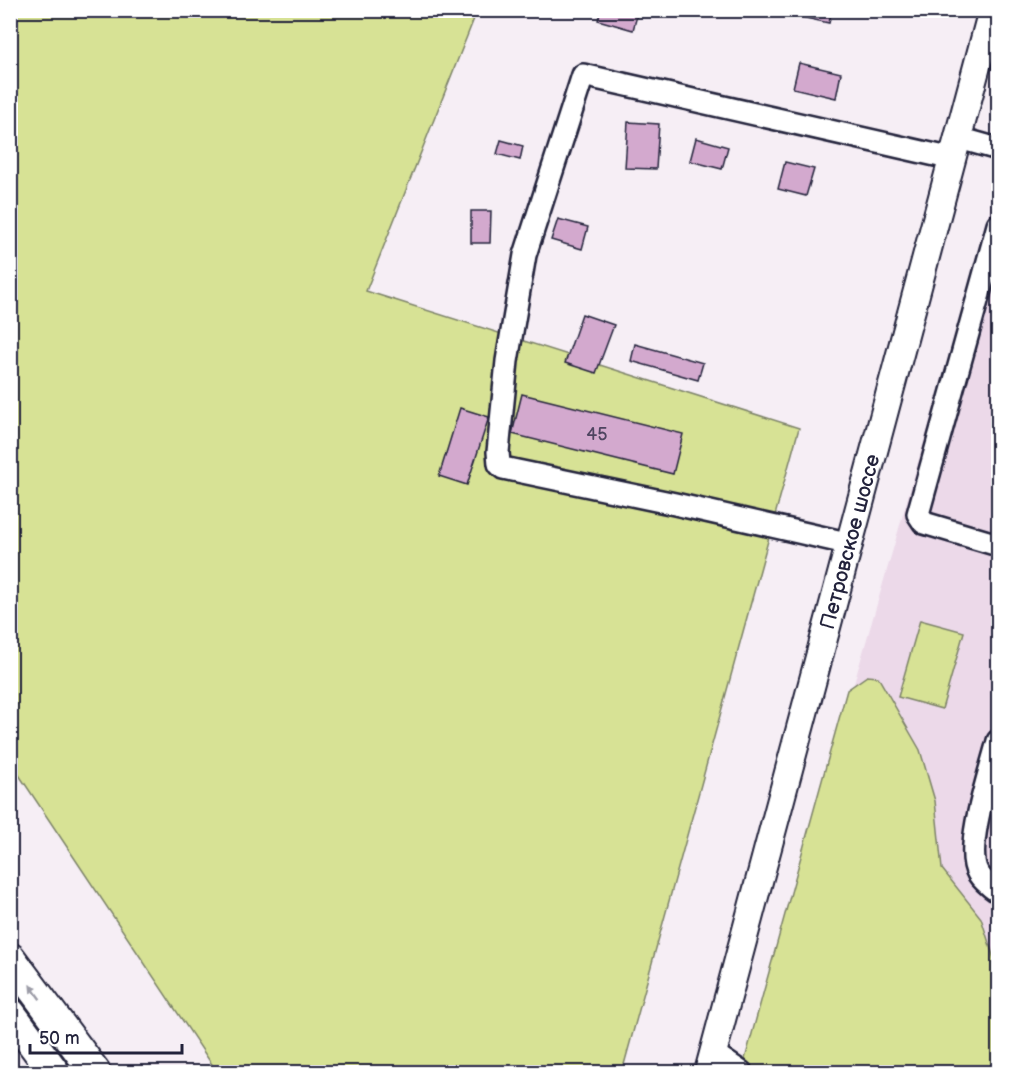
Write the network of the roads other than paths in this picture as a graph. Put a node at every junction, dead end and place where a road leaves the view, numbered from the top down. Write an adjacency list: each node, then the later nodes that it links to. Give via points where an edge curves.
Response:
1 (992, 10): 2 (main road, Петровское шоссе)
2 (956, 148): 3 (street); 5 (main road, Петровское шоссе); 5 (street, via 583,75 525,255 507,361 498,452 503,468)
3 (999, 149)
4 (999, 225): 6 (street, via 918,514 924,523)
5 (851, 544): 11 (main road, Петровское шоссе)
6 (999, 545)
7 (999, 741): 8 (street, via 974,834 974,860 977,873)
8 (999, 892)
9 (10, 958): 13 (highway, one-way to 9)
10 (10, 1013): 12 (highway)
11 (711, 1063): 14 (street)
12 (54, 1072)
13 (95, 1072)
14 (741, 1072)

